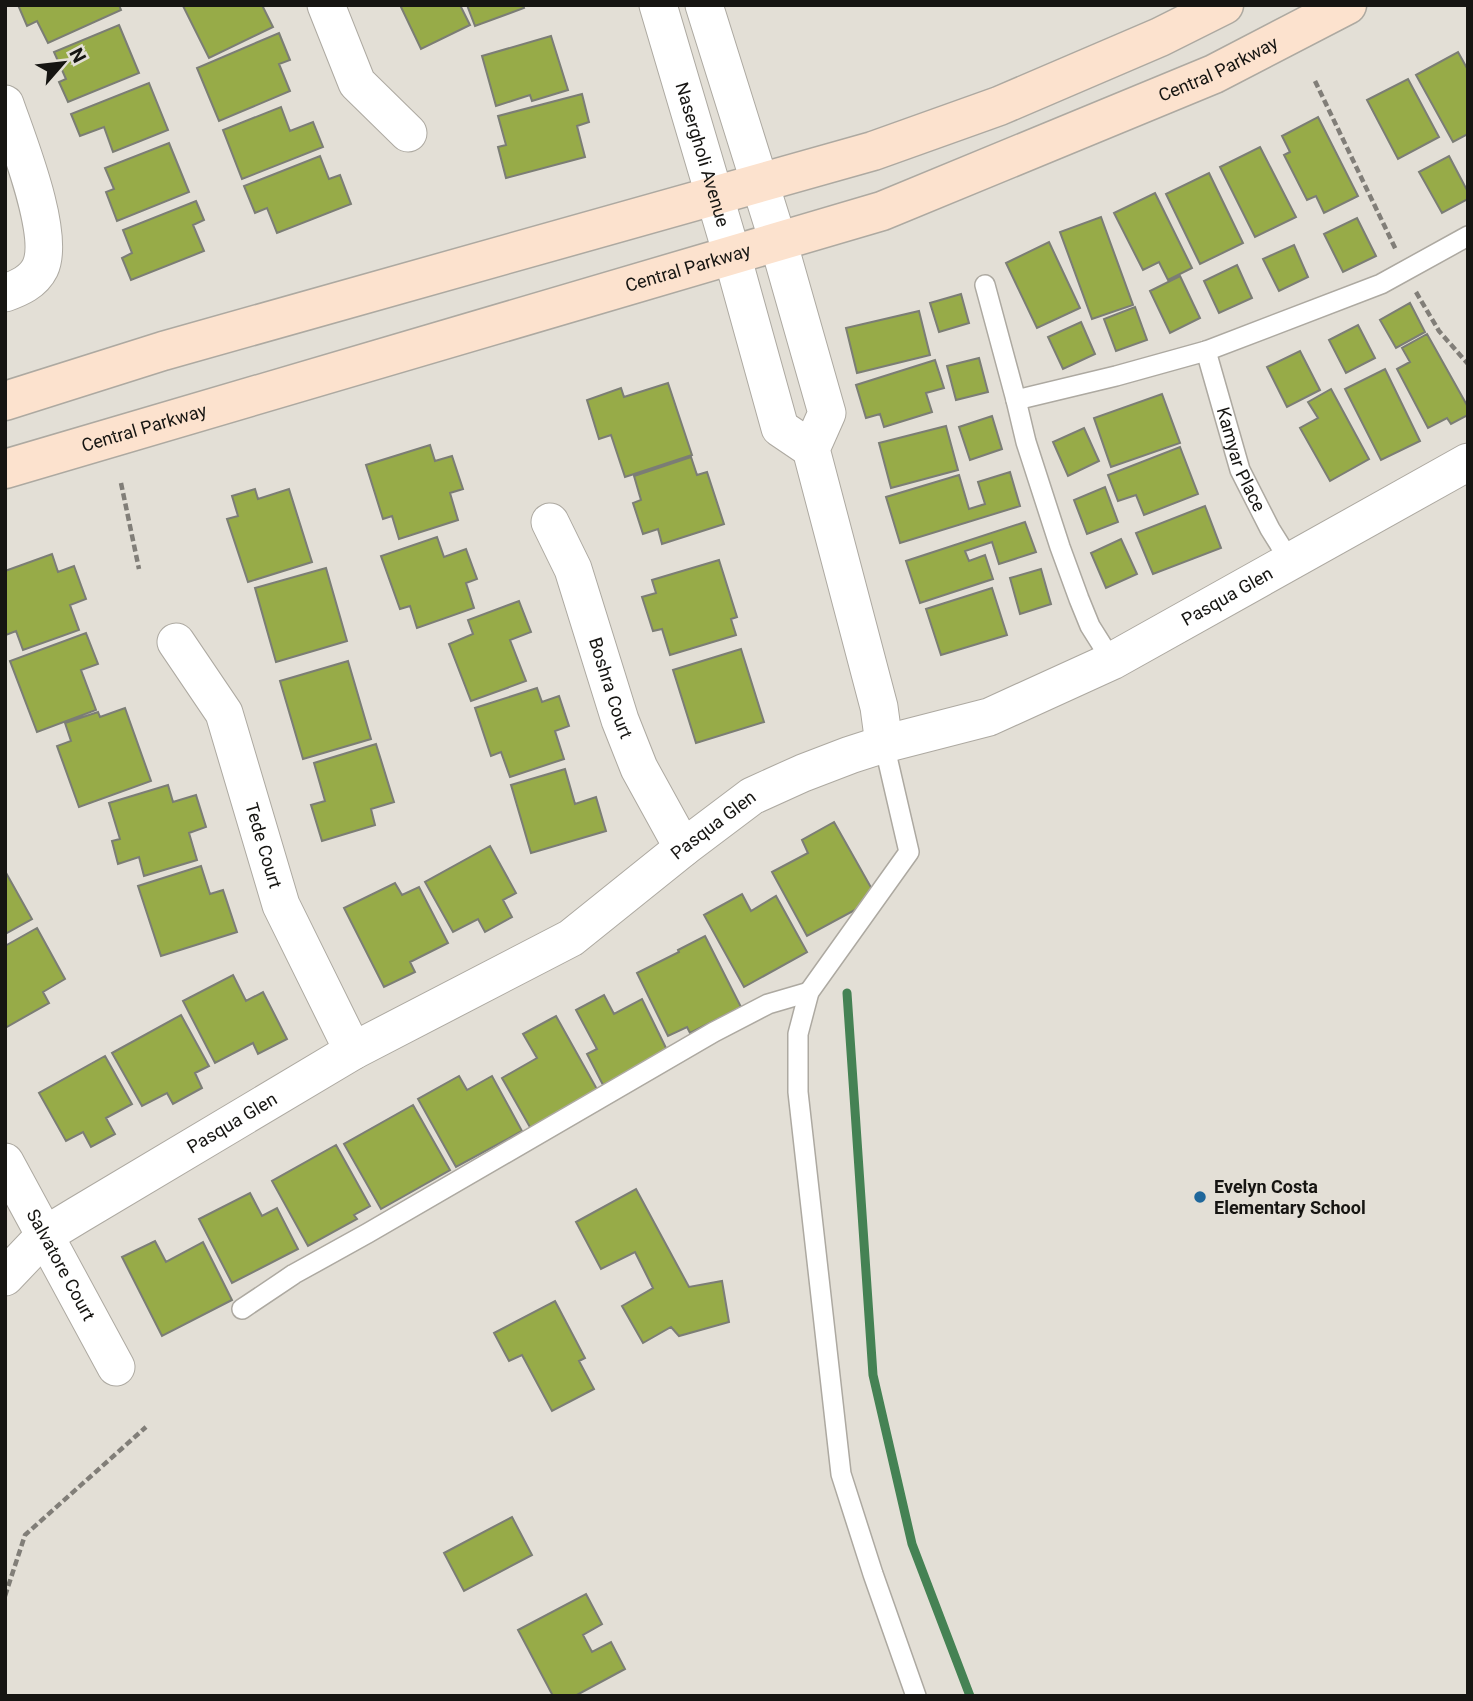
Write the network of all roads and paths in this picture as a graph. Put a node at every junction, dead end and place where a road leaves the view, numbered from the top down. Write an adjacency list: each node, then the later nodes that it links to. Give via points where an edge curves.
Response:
1 (326, 5): 8 (street, via 357,83)
2 (659, 5): 10 (street, Nasergholi Avenue)
3 (704, 5): 9 (street)
4 (1224, 5): 9 (main road, via 999,106 873,151)
5 (1347, 5): 12 (main road, Central Parkway, via 1214,74 881,211)
6 (1315, 81): 13 (path)
7 (5, 104): 17 (street, via 32,180 44,237 40,269 25,285)
8 (408, 133)
9 (760, 183): 10 (main road); 12 (street)
10 (715, 196): 14 (street, Nasergholi Avenue); 21 (main road, via 163,351)
11 (1468, 236): 18 (lane, via 1381,284)
12 (778, 241): 14 (main road, Central Parkway); 22 (street, via 827,413)
13 (1398, 253)
14 (732, 255): 22 (street, Nasergholi Avenue, via 780,428); 24 (main road, Central Parkway)
15 (985, 285): 20 (lane)
16 (1412, 285): 19 (path, via 1439,331)
17 (5, 293)
18 (1206, 351): 20 (lane); 27 (lane, Kamyar Place, via 1240,470)
19 (1468, 364)
20 (1016, 400): 30 (lane, via 1079,599)
21 (5, 401)
22 (811, 449): 31 (street, via 879,707)
23 (1468, 462): 27 (street, Pasqua Glen)
24 (5, 469)
25 (121, 483): 28 (path)
26 (550, 522): 32 (street, Boshra Court, via 573,569 639,768)
27 (1290, 561): 30 (street, Pasqua Glen)
28 (139, 569)
29 (176, 642): 34 (street, Tede Court, via 224,713 281,905)
30 (1112, 661): 31 (street, Pasqua Glen, via 989,717)
31 (884, 744): 32 (street, Pasqua Glen, via 752,796); 33 (lane, via 909,852)
32 (683, 848): 34 (street, Pasqua Glen, via 571,938)
33 (809, 992): 38 (lane, via 768,1004 725,1027 294,1274); 42 (lane, via 798,1034 799,1092 841,1474)
34 (353, 1051): 36 (street, Pasqua Glen)
35 (5, 1162): 36 (street, Salvatore Court)
36 (44, 1235): 37 (street, Pasqua Glen); 39 (street, Salvatore Court)
37 (5, 1277)
38 (242, 1309)
39 (116, 1367)
40 (146, 1427): 41 (path, via 25,1535)
41 (5, 1596)
42 (916, 1696)

